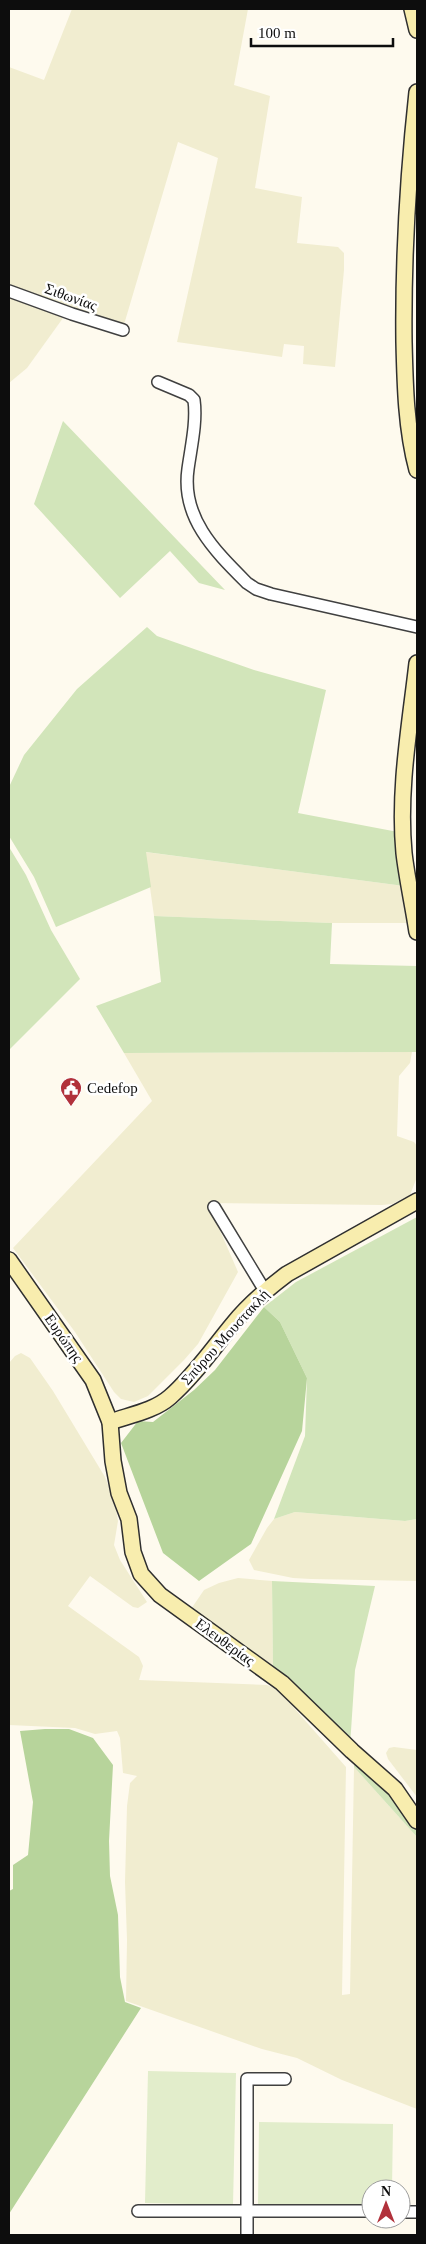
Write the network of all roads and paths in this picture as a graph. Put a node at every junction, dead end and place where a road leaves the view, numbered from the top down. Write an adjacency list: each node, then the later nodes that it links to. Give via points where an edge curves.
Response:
1 (412, 9): 2 (street)
2 (417, 30)
3 (417, 92): 7 (street, via 407,201 404,310 407,404)
4 (9, 290): 5 (street, Σιθωνίας)
5 (123, 330)
6 (158, 382): 8 (street, via 194,399 186,477 189,505 198,526 248,583 264,592)
7 (417, 470)
8 (417, 628)
9 (417, 663): 10 (street, via 403,815 404,851)
10 (417, 932)
11 (417, 1201): 14 (street, Σπύρου Μουστακλή, via 287,1274)
12 (214, 1207): 14 (street)
13 (9, 1260): 15 (street, Ευρώπης, via 92,1380)
14 (265, 1291): 15 (street, Σπύρου Μουστακλή, via 234,1322 170,1398 152,1408)
15 (110, 1422): 16 (street, Ελευθερίας, via 112,1461 141,1574 160,1595 282,1683 395,1789)
16 (417, 1821)
17 (285, 2079): 19 (street, via 247,2079)
18 (138, 2211): 19 (street)
19 (247, 2211): 20 (street); 21 (street)
20 (361, 2212)
21 (247, 2235)

